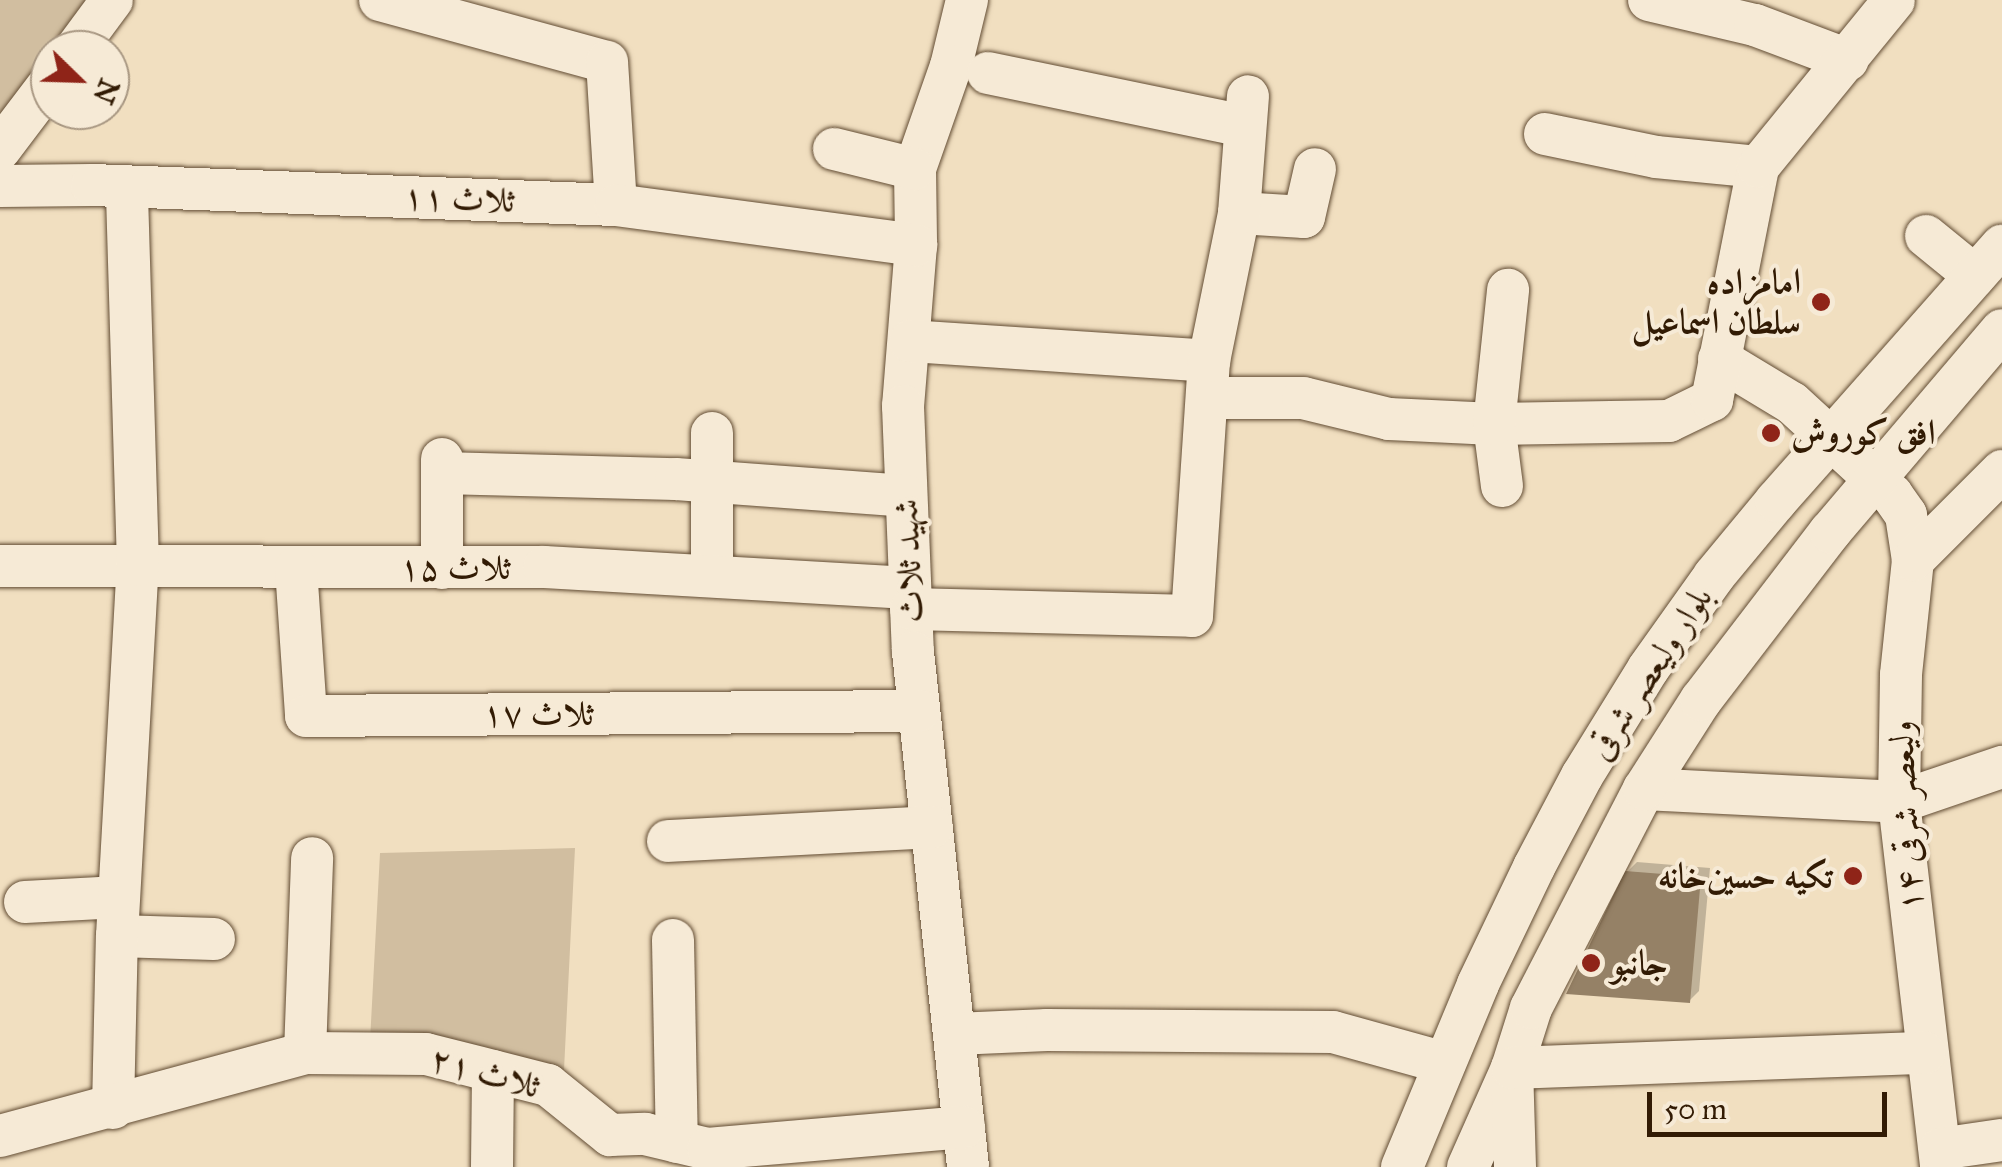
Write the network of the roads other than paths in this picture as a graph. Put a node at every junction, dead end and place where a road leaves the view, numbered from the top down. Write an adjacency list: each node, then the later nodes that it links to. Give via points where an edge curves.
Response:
1 (112, 0): 6 (street)
2 (380, 0): 18 (street, via 608,62)
3 (967, 0): 14 (street, شهید ثلاث)
4 (1649, 0): 7 (street, via 1754,25)
5 (1894, 0): 7 (street)
6 (90, 30)
7 (1848, 60): 13 (street)
8 (988, 73): 19 (street, via 1247,111)
9 (30, 109): 11 (street)
10 (1545, 134): 13 (street, via 1656,157)
11 (0, 149)
12 (834, 149): 14 (street)
13 (1758, 167): 26 (street)
14 (915, 169): 21 (street, شهید ثلاث)
15 (1315, 169): 19 (street, via 1304,217)
16 (0, 186): 17 (street, ثلاث ۱۱)
17 (126, 188): 18 (street, ثلاث ۱۱); 37 (street)
18 (616, 205): 21 (street, ثلاث ۱۱)
19 (1239, 213): 27 (street)
20 (1926, 236): 22 (street)
21 (916, 244): 25 (street, شهید ثلاث)
22 (1988, 261): 30 (street, بلوار ولیعصر شرقی)
23 (1508, 290): 28 (street)
24 (2002, 330): 32 (street, بلوار ولیعصر شرقی)
25 (910, 341): 27 (street); 35 (street, شهید ثلاث)
26 (1719, 359): 28 (street, via 1712,400 1669,420); 30 (street, ولیعصر شرقی ۱۴, via 1792,403)
27 (1209, 379): 28 (street, via 1389,419); 42 (street, ثلاث ۱۵, via 1192,616)
28 (1494, 424): 34 (street)
29 (712, 433): 33 (street)
30 (1828, 438): 32 (street, ولیعصر شرقی ۱۴); 57 (street, بلوار ولیعصر شرقی, via 1714,576 1629,699 1534,867)
31 (2002, 471): 36 (street)
32 (1872, 478): 36 (street, ولیعصر شرقی ۱۴, via 1906,515); 45 (street, بلوار ولیعصر شرقی, via 1701,700)
33 (712, 482): 35 (street); 40 (street, via 442,466); 41 (street)
34 (1502, 486)
35 (905, 496): 42 (street, شهید ثلاث)
36 (1913, 560): 46 (street, ولیعصر شرقی ۱۴, via 1901,675)
37 (138, 565): 38 (street, ثلاث ۱۵); 39 (street, ثلاث ۱۵); 51 (street)
38 (0, 566)
39 (296, 568): 40 (street, ثلاث ۱۵); 43 (street, ثلاث ۱۷, via 306,716)
40 (442, 568): 41 (street, ثلاث ۱۵)
41 (712, 574): 42 (street, ثلاث ۱۵)
42 (910, 599): 43 (street, شهید ثلاث)
43 (919, 711): 47 (street, شهید ثلاث)
44 (2002, 768): 46 (street)
45 (1644, 789): 46 (street); 58 (street, بلوار ولیعصر شرقی, via 1531,1008)
46 (1899, 802): 56 (street, ولیعصر شرقی ۱۴)
47 (932, 827): 48 (street); 54 (street, شهید ثلاث)
48 (668, 840)
49 (312, 858): 55 (street)
50 (25, 902): 51 (street)
51 (118, 917): 52 (street); 60 (street)
52 (214, 940)
53 (672, 940): 63 (street)
54 (956, 1034): 57 (street, via 1333,1032); 64 (street, شهید ثلاث)
55 (305, 1053): 59 (street, ثلاث ۲۱, via 426,1054); 60 (street, ثلاث ۲۱)
56 (1925, 1053): 58 (street); 65 (street, ولیعصر شرقی ۱۴)
57 (1445, 1063): 67 (street, بلوار ولیعصر شرقی)
58 (1512, 1068): 68 (street, بلوار ولیعصر شرقی); 69 (street)
59 (493, 1071): 63 (street, ثلاث ۲۱, via 548,1085 610,1134); 66 (street)
60 (113, 1108): 61 (street, ثلاث ۲۱)
61 (0, 1136)
62 (2002, 1140): 65 (street)
63 (677, 1142): 64 (street, ثلاث ۲۱, via 708,1149)
64 (966, 1147)
65 (1940, 1158)
66 (492, 1167)
67 (1402, 1167)
68 (1468, 1167)
69 (1515, 1167)

